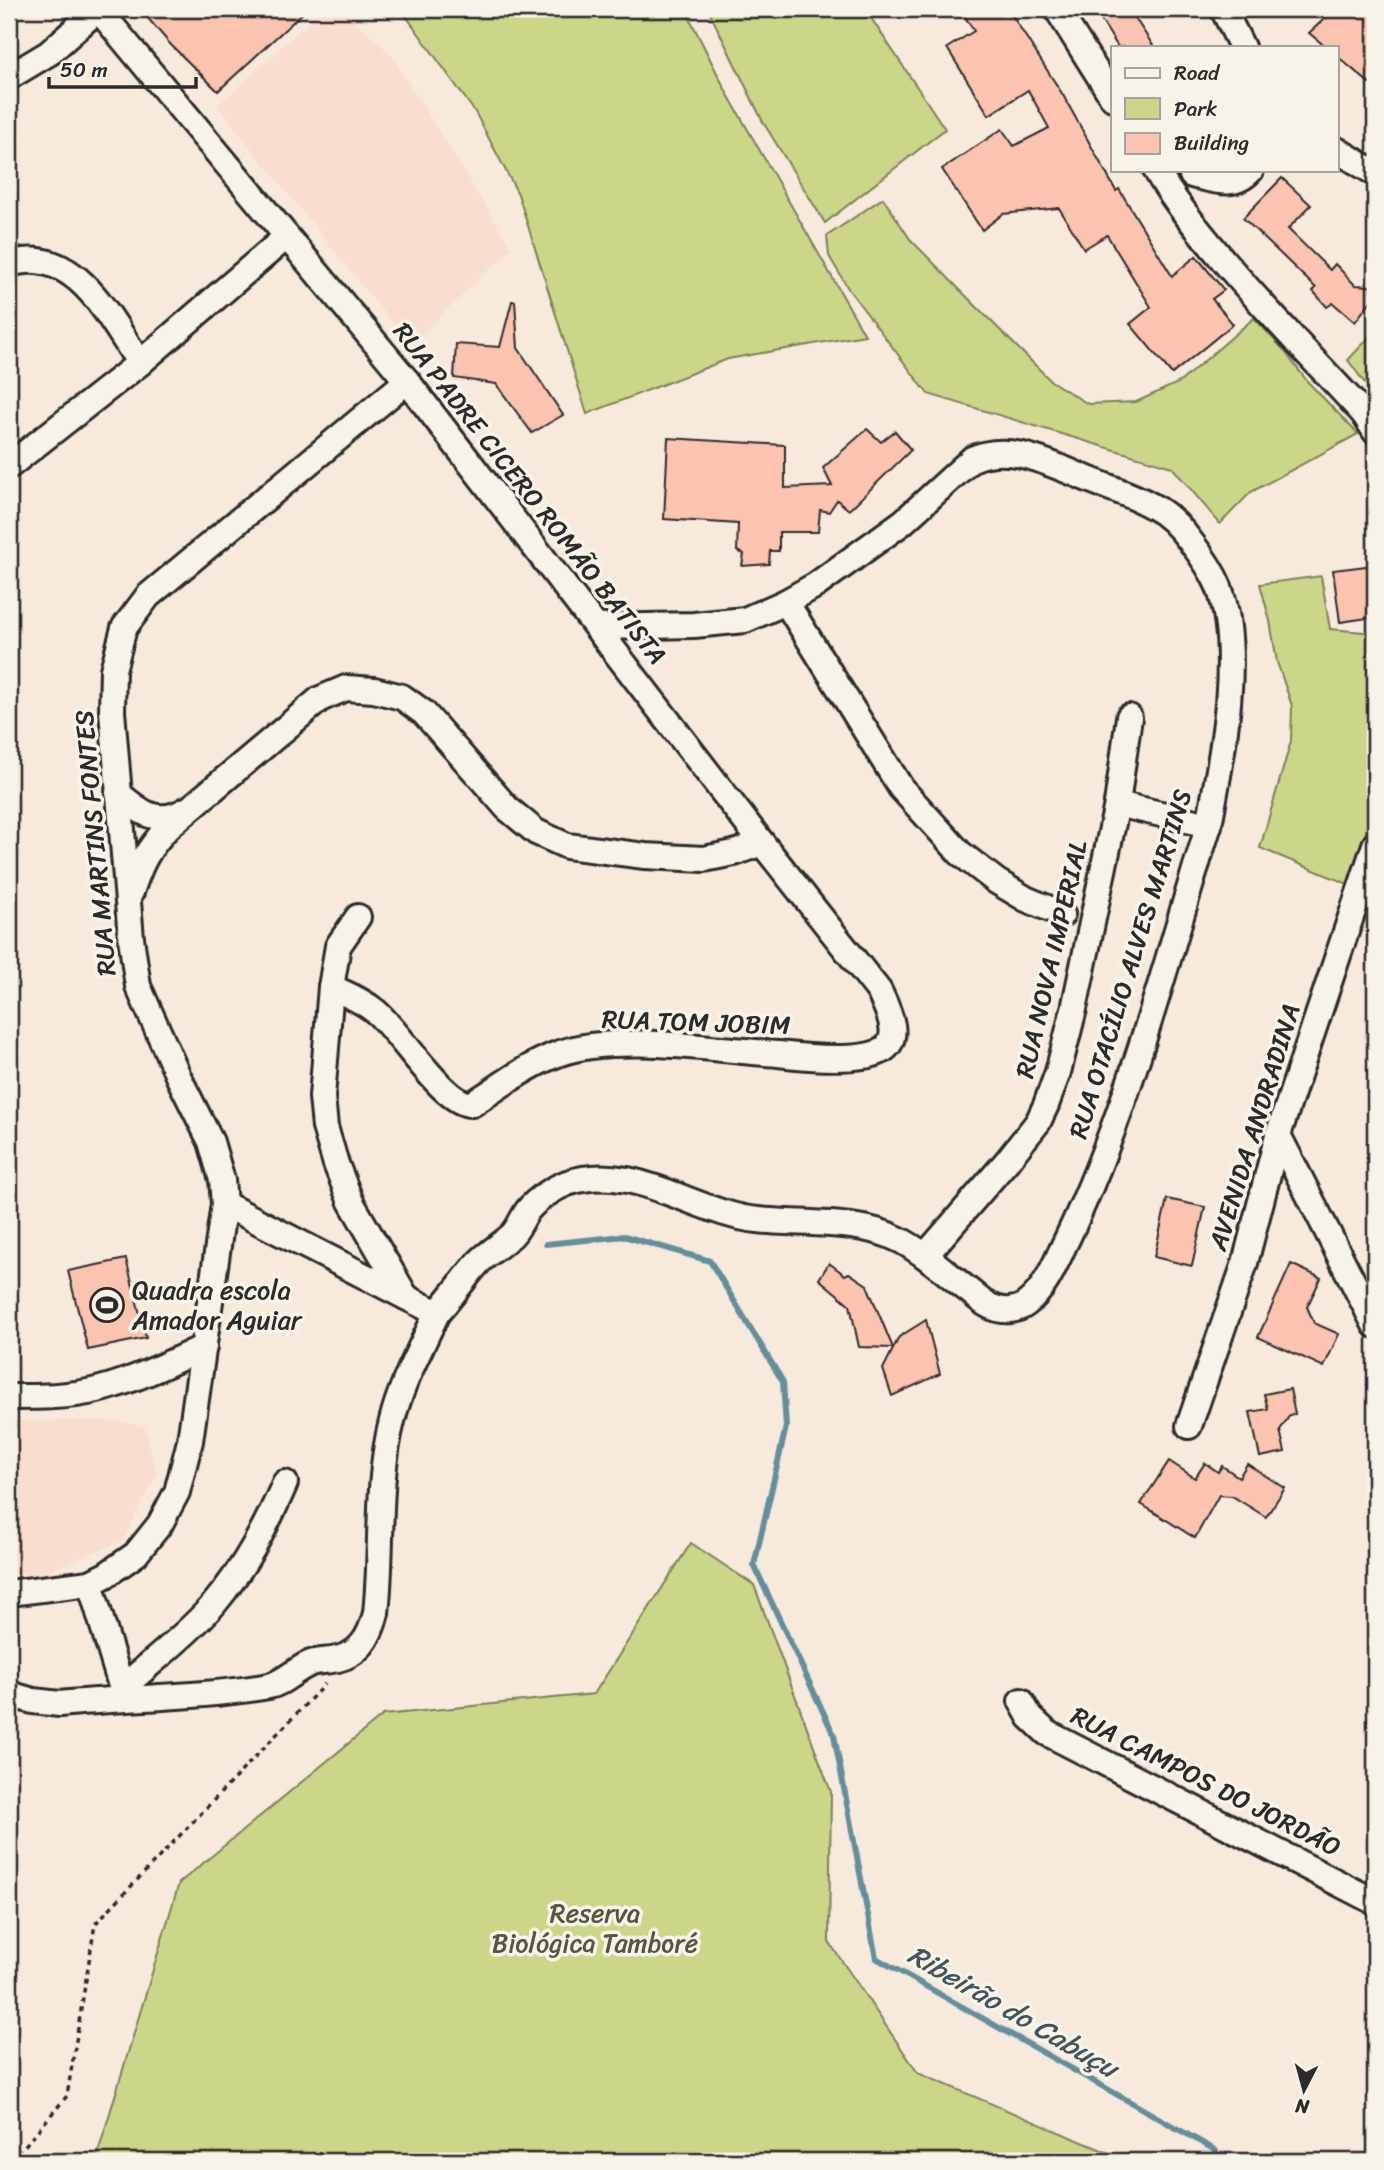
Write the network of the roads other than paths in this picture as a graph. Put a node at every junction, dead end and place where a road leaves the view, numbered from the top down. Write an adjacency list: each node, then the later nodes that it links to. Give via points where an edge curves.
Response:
1 (98, 9): 5 (street, via 49,53); 13 (street, RUA PADRE CICERO ROMÃO BATISTA)
2 (1057, 9): 6 (street)
3 (1223, 9): 4 (street)
4 (1242, 46)
5 (9, 77)
6 (1111, 95)
7 (1338, 151): 11 (street)
8 (1157, 172): 12 (street)
9 (1196, 172): 10 (street, via 1229,183); 12 (street)
10 (1249, 172)
11 (1375, 173)
12 (1168, 192): 17 (street)
13 (286, 236): 15 (street); 16 (street, RUA PADRE CICERO ROMÃO BATISTA)
14 (9, 264): 15 (street, via 27,259 47,261 67,270 86,286)
15 (140, 363): 18 (street)
16 (407, 381): 20 (street, RUA PADRE CICERO ROMÃO BATISTA); 22 (street, RUA MARTINS FONTES, via 148,596 124,628 113,670)
17 (1375, 431)
18 (9, 466)
19 (786, 602): 20 (street, RUA OTACÍLIO ALVES MARTINS, via 745,620); 25 (street, RUA OTACÍLIO ALVES MARTINS, via 903,522 972,459 985,453 1008,452 1051,464 1153,506 1181,528 1207,562 1228,627 1228,687); 29 (street, via 901,788 960,853 1026,899)
20 (598, 627): 26 (street, RUA PADRE CICERO ROMÃO BATISTA)
21 (1129, 717): 23 (street, RUA NOVA IMPERIAL)
22 (118, 793): 24 (street, via 138,810 160,819); 28 (street, RUA MARTINS FONTES)
23 (1117, 804): 25 (street); 35 (street, RUA NOVA IMPERIAL, via 1074,1009 1046,1105 1007,1161)
24 (196, 805): 26 (street, via 320,699 346,688 402,697 424,713 507,808 536,832 567,846 704,859); 28 (street, via 149,848)
25 (1209, 825): 35 (street, RUA OTACÍLIO ALVES MARTINS, via 1127,1084 1080,1210 1046,1282 1023,1307 990,1307)
26 (762, 844): 32 (street, RUA PADRE CICERO ROMÃO BATISTA, via 879,991)
27 (1375, 845): 33 (street, AVENIDA ANDRADINA)
28 (128, 904): 34 (street, RUA MARTINS FONTES, via 138,986 211,1142)
29 (1062, 914)
30 (358, 917): 31 (street, via 338,946)
31 (331, 987): 32 (street, RUA TOM JOBIM, via 376,1011 448,1094 465,1105 561,1053 603,1044 858,1057 880,1052 888,1045); 36 (street, via 322,1097 325,1127 351,1202)
32 (892, 1027)
33 (1278, 1135): 38 (street); 41 (street, AVENIDA ANDRADINA, via 1245,1263)
34 (224, 1204): 36 (street); 39 (street, RUA MARTINS FONTES)
35 (925, 1256): 37 (street, RUA OTACÍLIO ALVES MARTINS, via 878,1232 756,1220 650,1186 590,1178 550,1192 529,1209 514,1233 479,1263)
36 (406, 1297): 37 (street)
37 (437, 1313): 46 (street, RUA OTACÍLIO ALVES MARTINS, via 391,1423 376,1613 361,1647 350,1656 302,1667 271,1685 210,1694)
38 (1375, 1325)
39 (204, 1347): 40 (street, via 96,1391); 43 (street, RUA MARTINS FONTES, via 177,1492 136,1554)
40 (9, 1397)
41 (1189, 1426)
42 (285, 1483): 46 (street, via 250,1555 213,1605)
43 (90, 1583): 44 (street, RUA MARTINS FONTES); 46 (street)
44 (9, 1593)
45 (9, 1694): 46 (street, RUA OTACÍLIO ALVES MARTINS, via 60,1704)
46 (124, 1694)
47 (1021, 1701): 48 (street, RUA CAMPOS DO JORDÃO, via 1047,1733)
48 (1375, 1902)

